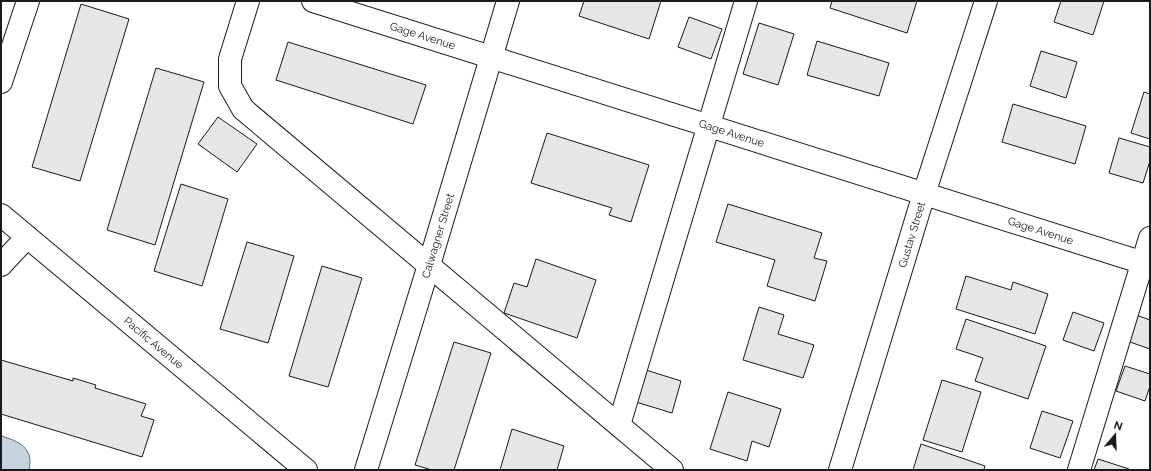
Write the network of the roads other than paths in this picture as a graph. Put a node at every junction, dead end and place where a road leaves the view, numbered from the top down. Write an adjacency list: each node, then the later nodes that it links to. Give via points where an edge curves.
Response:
1 (28, 1): 8 (street)
2 (248, 1): 16 (street, via 230,59 230,86 243,109)
3 (314, 1): 7 (street, Gage Avenue)
4 (508, 1): 7 (street, Calwagner Street)
5 (746, 1): 9 (street)
6 (986, 1): 10 (street, Gustav Street)
7 (491, 57): 9 (street, Gage Avenue); 16 (street, Calwagner Street)
8 (1, 82)
9 (709, 126): 10 (street, Gage Avenue); 17 (street)
10 (924, 194): 14 (street, Gage Avenue); 21 (street, Gustav Street)
11 (1, 215): 12 (street, Pacific Avenue)
12 (27, 236): 15 (street); 18 (street, Pacific Avenue)
13 (1150, 238): 14 (street)
14 (1146, 264): 22 (street)
15 (1, 265)
16 (429, 265): 17 (street); 19 (street, Calwagner Street)
17 (619, 425): 20 (street)
18 (306, 470)
19 (366, 470)
20 (672, 470)
21 (840, 470)
22 (1079, 470)

